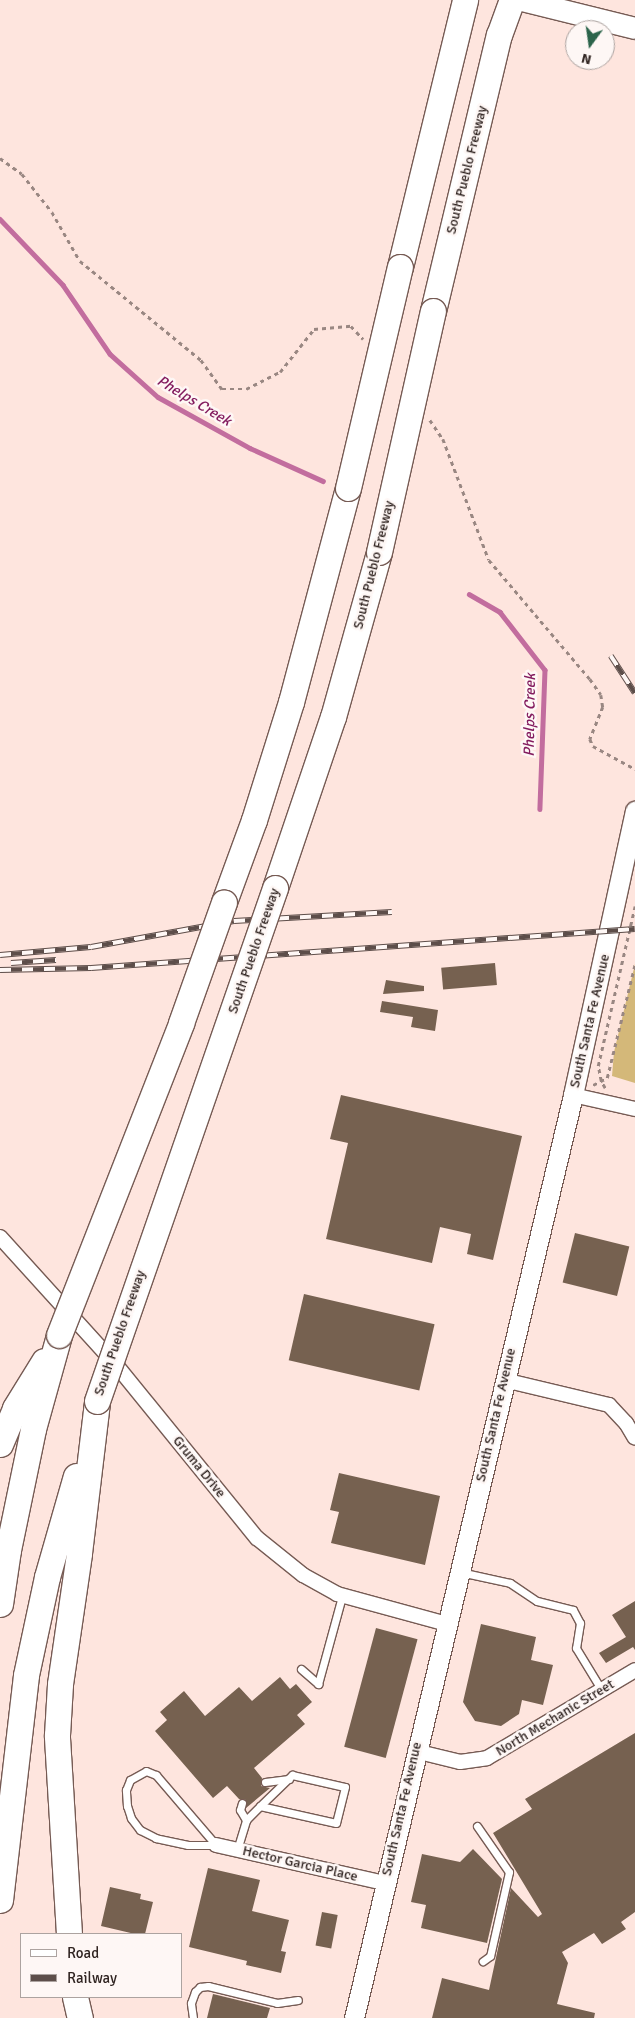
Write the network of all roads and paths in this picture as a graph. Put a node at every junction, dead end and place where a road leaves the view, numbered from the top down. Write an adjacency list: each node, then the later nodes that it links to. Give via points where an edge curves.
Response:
1 (512, 0): 19 (highway, South Pueblo Freeway, bridge, via 499,36 379,552 333,717)
2 (522, 0): 4 (main road)
3 (461, 10): 17 (highway, bridge, via 348,488 291,702 254,820 181,1023)
4 (635, 28)
5 (0, 158): 6 (path, via 22,174 52,212 80,261 201,360 222,389 246,389 280,372 314,329 351,326)
6 (370, 346)
7 (427, 416): 8 (path, via 443,439 489,560 601,695 603,707 590,739 593,746)
8 (635, 769)
9 (635, 811): 14 (main road, South Santa Fe Avenue)
10 (635, 906): 12 (path, via 598,1066)
11 (635, 964): 12 (path, via 607,1078)
12 (601, 1081): 13 (path); 14 (path)
13 (607, 1089)
14 (573, 1095): 15 (street); 18 (main road, South Santa Fe Avenue)
15 (635, 1109)
16 (0, 1238): 23 (street, Gruma Drive, via 117,1366 257,1538 303,1575)
17 (60, 1335): 21 (highway, via 15,1408); 24 (highway, via 33,1429)
18 (504, 1380): 20 (street, via 609,1405); 22 (main road, South Santa Fe Avenue)
19 (97, 1401): 39 (highway, South Pueblo Freeway, via 47,1578 26,1675); 40 (highway, via 60,1684 57,1735)
20 (635, 1438)
21 (0, 1444)
22 (459, 1572): 25 (main road, South Santa Fe Avenue); 28 (lane, via 510,1583 537,1602 573,1610 580,1623 576,1648)
23 (342, 1596): 25 (street, Gruma Drive); 26 (lane, via 318,1684)
24 (0, 1604)
25 (447, 1624): 29 (main road, South Santa Fe Avenue)
26 (300, 1670)
27 (635, 1670): 28 (street, North Mechanic Street)
28 (601, 1689): 29 (street, North Mechanic Street, via 487,1758 460,1762)
29 (415, 1751): 38 (main road, South Santa Fe Avenue)
30 (289, 1779): 31 (lane); 33 (lane); 33 (lane, via 292,1775 345,1787 336,1823)
31 (265, 1782)
32 (242, 1803): 34 (lane, via 240,1810)
33 (260, 1806): 34 (lane)
34 (246, 1820): 37 (lane)
35 (477, 1826): 41 (lane, via 509,1872 490,1956)
36 (216, 1845): 36 (lane, via 156,1775 146,1771 130,1780 126,1790 127,1806 140,1830 156,1838 188,1845); 37 (street, Hector Garcia Place)
37 (237, 1850): 38 (street, Hector Garcia Place)
38 (384, 1884): 46 (main road, South Santa Fe Avenue)
39 (0, 1900)
40 (68, 1933)
41 (483, 1961)
42 (75, 1998): 44 (highway)
43 (298, 2000): 45 (lane, via 278,2003 208,1986 200,1987 192,2003)
44 (80, 2018)
45 (193, 2018)
46 (354, 2018)

